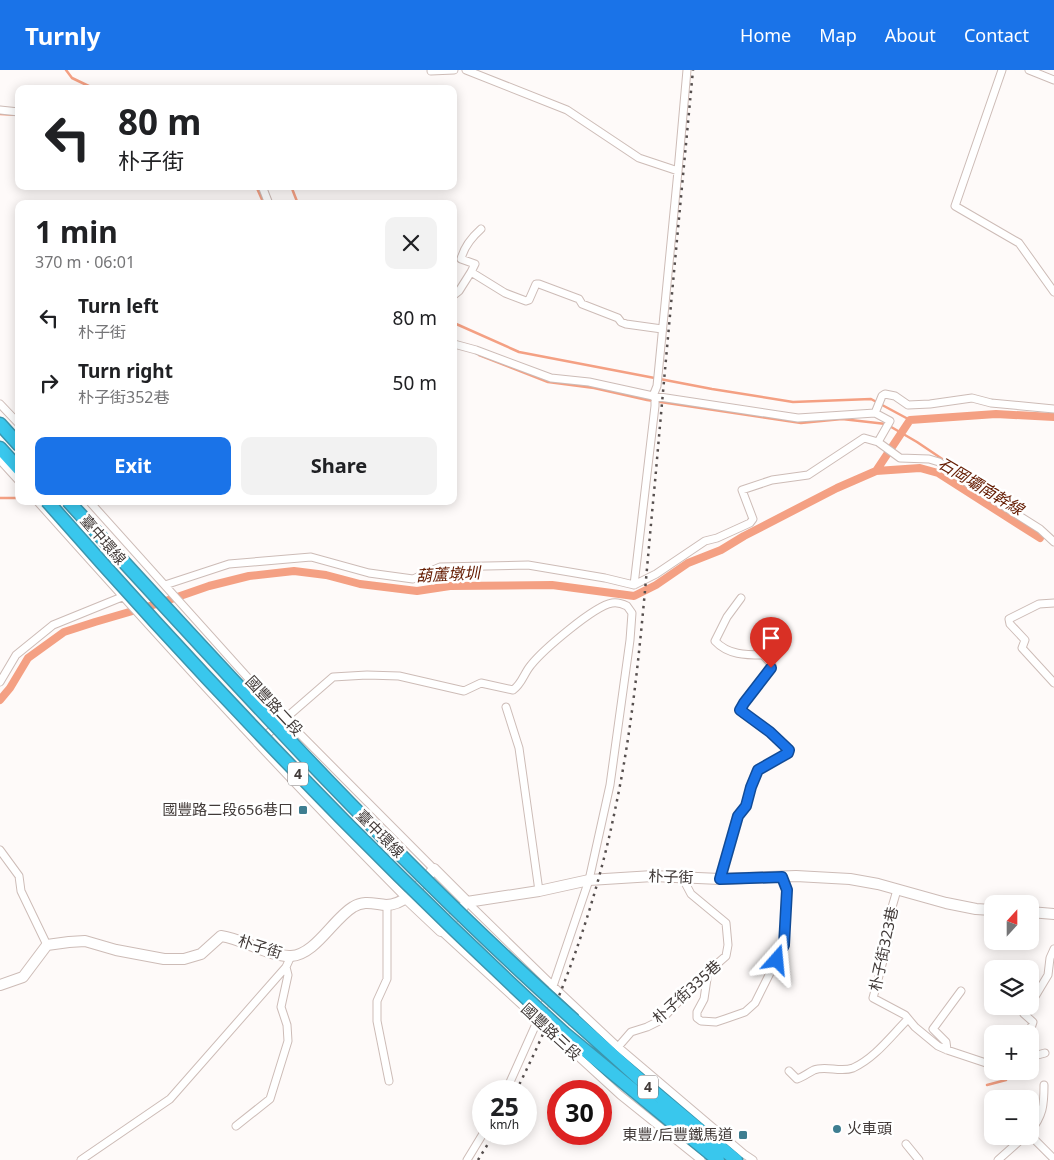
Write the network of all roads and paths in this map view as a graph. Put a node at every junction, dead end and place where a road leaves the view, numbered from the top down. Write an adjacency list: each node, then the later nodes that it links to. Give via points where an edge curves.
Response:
1 (454, 70): 6 (street)
2 (466, 70): 10 (street, via 568,110 639,158)
3 (687, 70): 10 (street)
4 (1002, 70): 14 (street, via 955,206 1020,243)
5 (1029, 70): 7 (street)
6 (431, 71)
7 (1054, 80)
8 (0, 110): 9 (street)
9 (15, 112)
10 (678, 171): 15 (street)
11 (481, 229): 12 (street, via 473,235 462,254 461,259 475,264)
12 (471, 272): 13 (street); 15 (street, via 505,294 526,301 539,284 579,299 582,304 626,324)
13 (457, 292)
14 (1054, 292)
15 (662, 329): 17 (street)
16 (457, 345): 17 (street, via 551,378 588,382)
17 (655, 400): 20 (street, via 798,418); 35 (street)
18 (0, 404): 21 (street)
19 (1054, 410): 20 (street, via 972,398 908,405 891,394 885,394)
20 (875, 413): 24 (street, via 890,421)
21 (15, 420)
22 (0, 424): 23 (highway)
23 (15, 441)
24 (878, 442): 33 (street, via 900,458 939,462 1040,529); 35 (street, via 864,438 808,474 772,480 742,490 752,519 750,523 705,541)
25 (0, 448): 27 (highway)
26 (0, 460): 28 (street)
27 (15, 465)
28 (15, 476)
29 (41, 505): 36 (street)
30 (51, 505): 82 (highway, 臺中環線 / 4, bridge, via 169,638 378,856 564,1033)
31 (72, 505): 88 (highway, 臺中環線 / 4, bridge, via 300,753 446,901)
32 (93, 505): 34 (street, 國豐路二段)
33 (1054, 542)
34 (165, 585): 35 (street, via 229,564 311,557 369,573 413,578 440,567 528,565); 42 (street, 國豐路二段)
35 (634, 585)
36 (122, 596): 39 (street, via 53,625 16,655); 43 (street)
37 (740, 598): 48 (street, via 715,642 739,655 763,655 772,664 740,710 789,750 758,770 746,806 738,816)
38 (1054, 602): 40 (street, via 1039,604 1009,619 1025,640 1022,648)
39 (0, 682)
40 (1054, 683)
41 (506, 707): 51 (street, via 519,748)
42 (285, 719): 43 (street); 45 (street, 國豐路二段); 49 (street, via 333,677 398,676 464,691 481,683 513,690 552,643 592,613 612,603 627,606 632,613 630,640 611,776)
43 (257, 743): 52 (street)
44 (0, 850): 59 (street, via 20,876 20,890)
45 (434, 869): 52 (street); 53 (street, 國豐路二段)
46 (682, 877): 48 (street, 朴子街); 49 (street, 朴子街); 63 (street, 朴子街335巷, via 691,894 726,923 726,956)
47 (782, 877): 48 (street, 朴子街); 50 (street, 朴子街, via 850,879); 63 (street, via 787,890 784,945 755,1003 745,1012 726,1020 701,1021 697,1012 704,999)
48 (720, 879)
49 (589, 880): 51 (street, 朴子街); 65 (street)
50 (897, 890): 55 (street, 朴子街); 69 (street, 朴子街323巷, via 873,998)
51 (539, 891): 53 (street, 朴子街)
52 (407, 899): 54 (street, 朴子街); 58 (street, 國豐路三段)
53 (467, 902): 58 (street); 65 (street)
54 (387, 905): 61 (street, 朴子街, via 363,902 352,907 305,953); 79 (street, via 387,979 377,1001 377,1022)
55 (984, 909)
56 (1039, 913): 57 (street)
57 (1054, 914)
58 (440, 931): 70 (street, 國豐路三段)
59 (47, 945): 61 (street, 朴子街, via 85,941 164,959 184,959 202,954 221,936); 64 (street, via 23,977)
60 (1054, 949): 66 (street, via 1048,975)
61 (291, 956): 62 (street)
62 (286, 967): 83 (street, via 288,975 281,1007 288,1041 270,1099); 90 (street, via 170,1099)
63 (708, 972): 72 (street, 朴子街335巷, via 661,1020 631,1032)
64 (0, 985)
65 (553, 986): 70 (street); 72 (street)
66 (1039, 990)
67 (962, 991): 73 (street, via 933,1029 946,1042)
68 (1025, 1015): 71 (street, via 1033,1022)
69 (908, 1019): 73 (street, 朴子街323巷); 77 (street, via 868,1059 852,1068 814,1070 797,1079)
70 (538, 1020): 78 (street); 92 (street, 國豐路三段, via 620,1095)
71 (1032, 1025)
72 (618, 1047): 95 (street)
73 (946, 1050): 76 (street, 朴子街323巷)
74 (1045, 1053): 75 (street)
75 (1039, 1055)
76 (984, 1062)
77 (789, 1071)
78 (511, 1080)
79 (389, 1081)
80 (1044, 1085): 81 (street)
81 (1039, 1120)
82 (672, 1124): 88 (highway, 臺中環線 / 4); 93 (highway)
83 (236, 1126)
84 (1039, 1143): 89 (street)
85 (906, 1144): 96 (street)
86 (476, 1145): 91 (street)
87 (1015, 1145): 97 (street)
88 (721, 1156): 94 (highway, 臺中環線 / 4)
89 (1054, 1159)
90 (81, 1160)
91 (467, 1160)
92 (701, 1160)
93 (713, 1160)
94 (737, 1160)
95 (753, 1160)
96 (919, 1160)
97 (998, 1160)

